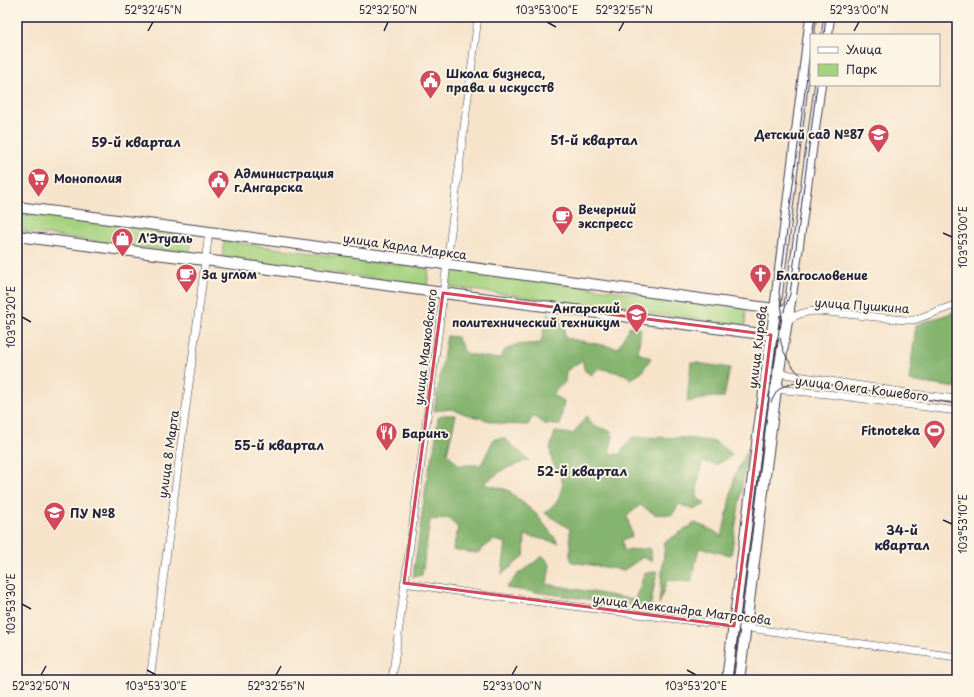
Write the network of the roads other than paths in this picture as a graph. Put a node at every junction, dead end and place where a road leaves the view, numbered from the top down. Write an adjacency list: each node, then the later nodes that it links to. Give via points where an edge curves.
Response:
1 (478, 17): 10 (street, улица Маяковского)
2 (811, 17): 13 (street, улица Кирова)
3 (829, 17): 4 (street)
4 (827, 34)
5 (820, 86): 14 (street, улица Кирова)
6 (17, 207): 7 (street, улица Карла Маркса)
7 (209, 232): 9 (street, улица 8 Марта); 10 (street, улица Карла Маркса)
8 (17, 236): 9 (street)
9 (205, 260): 11 (street); 27 (street, улица 8 Марта)
10 (446, 265): 11 (street, улица Маяковского); 13 (street, улица Карла Маркса)
11 (443, 293): 16 (street); 23 (street, улица Маяковского)
12 (957, 304): 14 (street, улица Пушкина, via 914,320 818,311)
13 (775, 310): 14 (street, улица Карла Маркса); 16 (street, улица Кирова)
14 (788, 316): 15 (street, улица Кирова)
15 (785, 333): 16 (street); 18 (street, улица Кирова)
16 (771, 335): 17 (street, улица Кирова)
17 (767, 372): 18 (street, улица Олега Кошевого); 19 (street, улица Кирова)
18 (778, 373): 20 (street, улица Кирова); 21 (street, улица Олега Кошевого)
19 (765, 388): 20 (street, улица Олега Кошевого); 24 (street, улица Кирова)
20 (776, 389): 22 (street, улица Олега Кошевого); 25 (street, улица Кирова)
21 (957, 399)
22 (957, 412)
23 (404, 583): 24 (street, улица Александра Матросова, via 511,599); 28 (street, улица Маяковского)
24 (734, 626): 25 (street, улица Александра Матросова); 29 (street, улица Кирова)
25 (745, 627): 26 (street, улица Александра Матросова); 30 (street, улица Кирова)
26 (957, 657)
27 (150, 680)
28 (392, 680)
29 (727, 680)
30 (738, 680)

